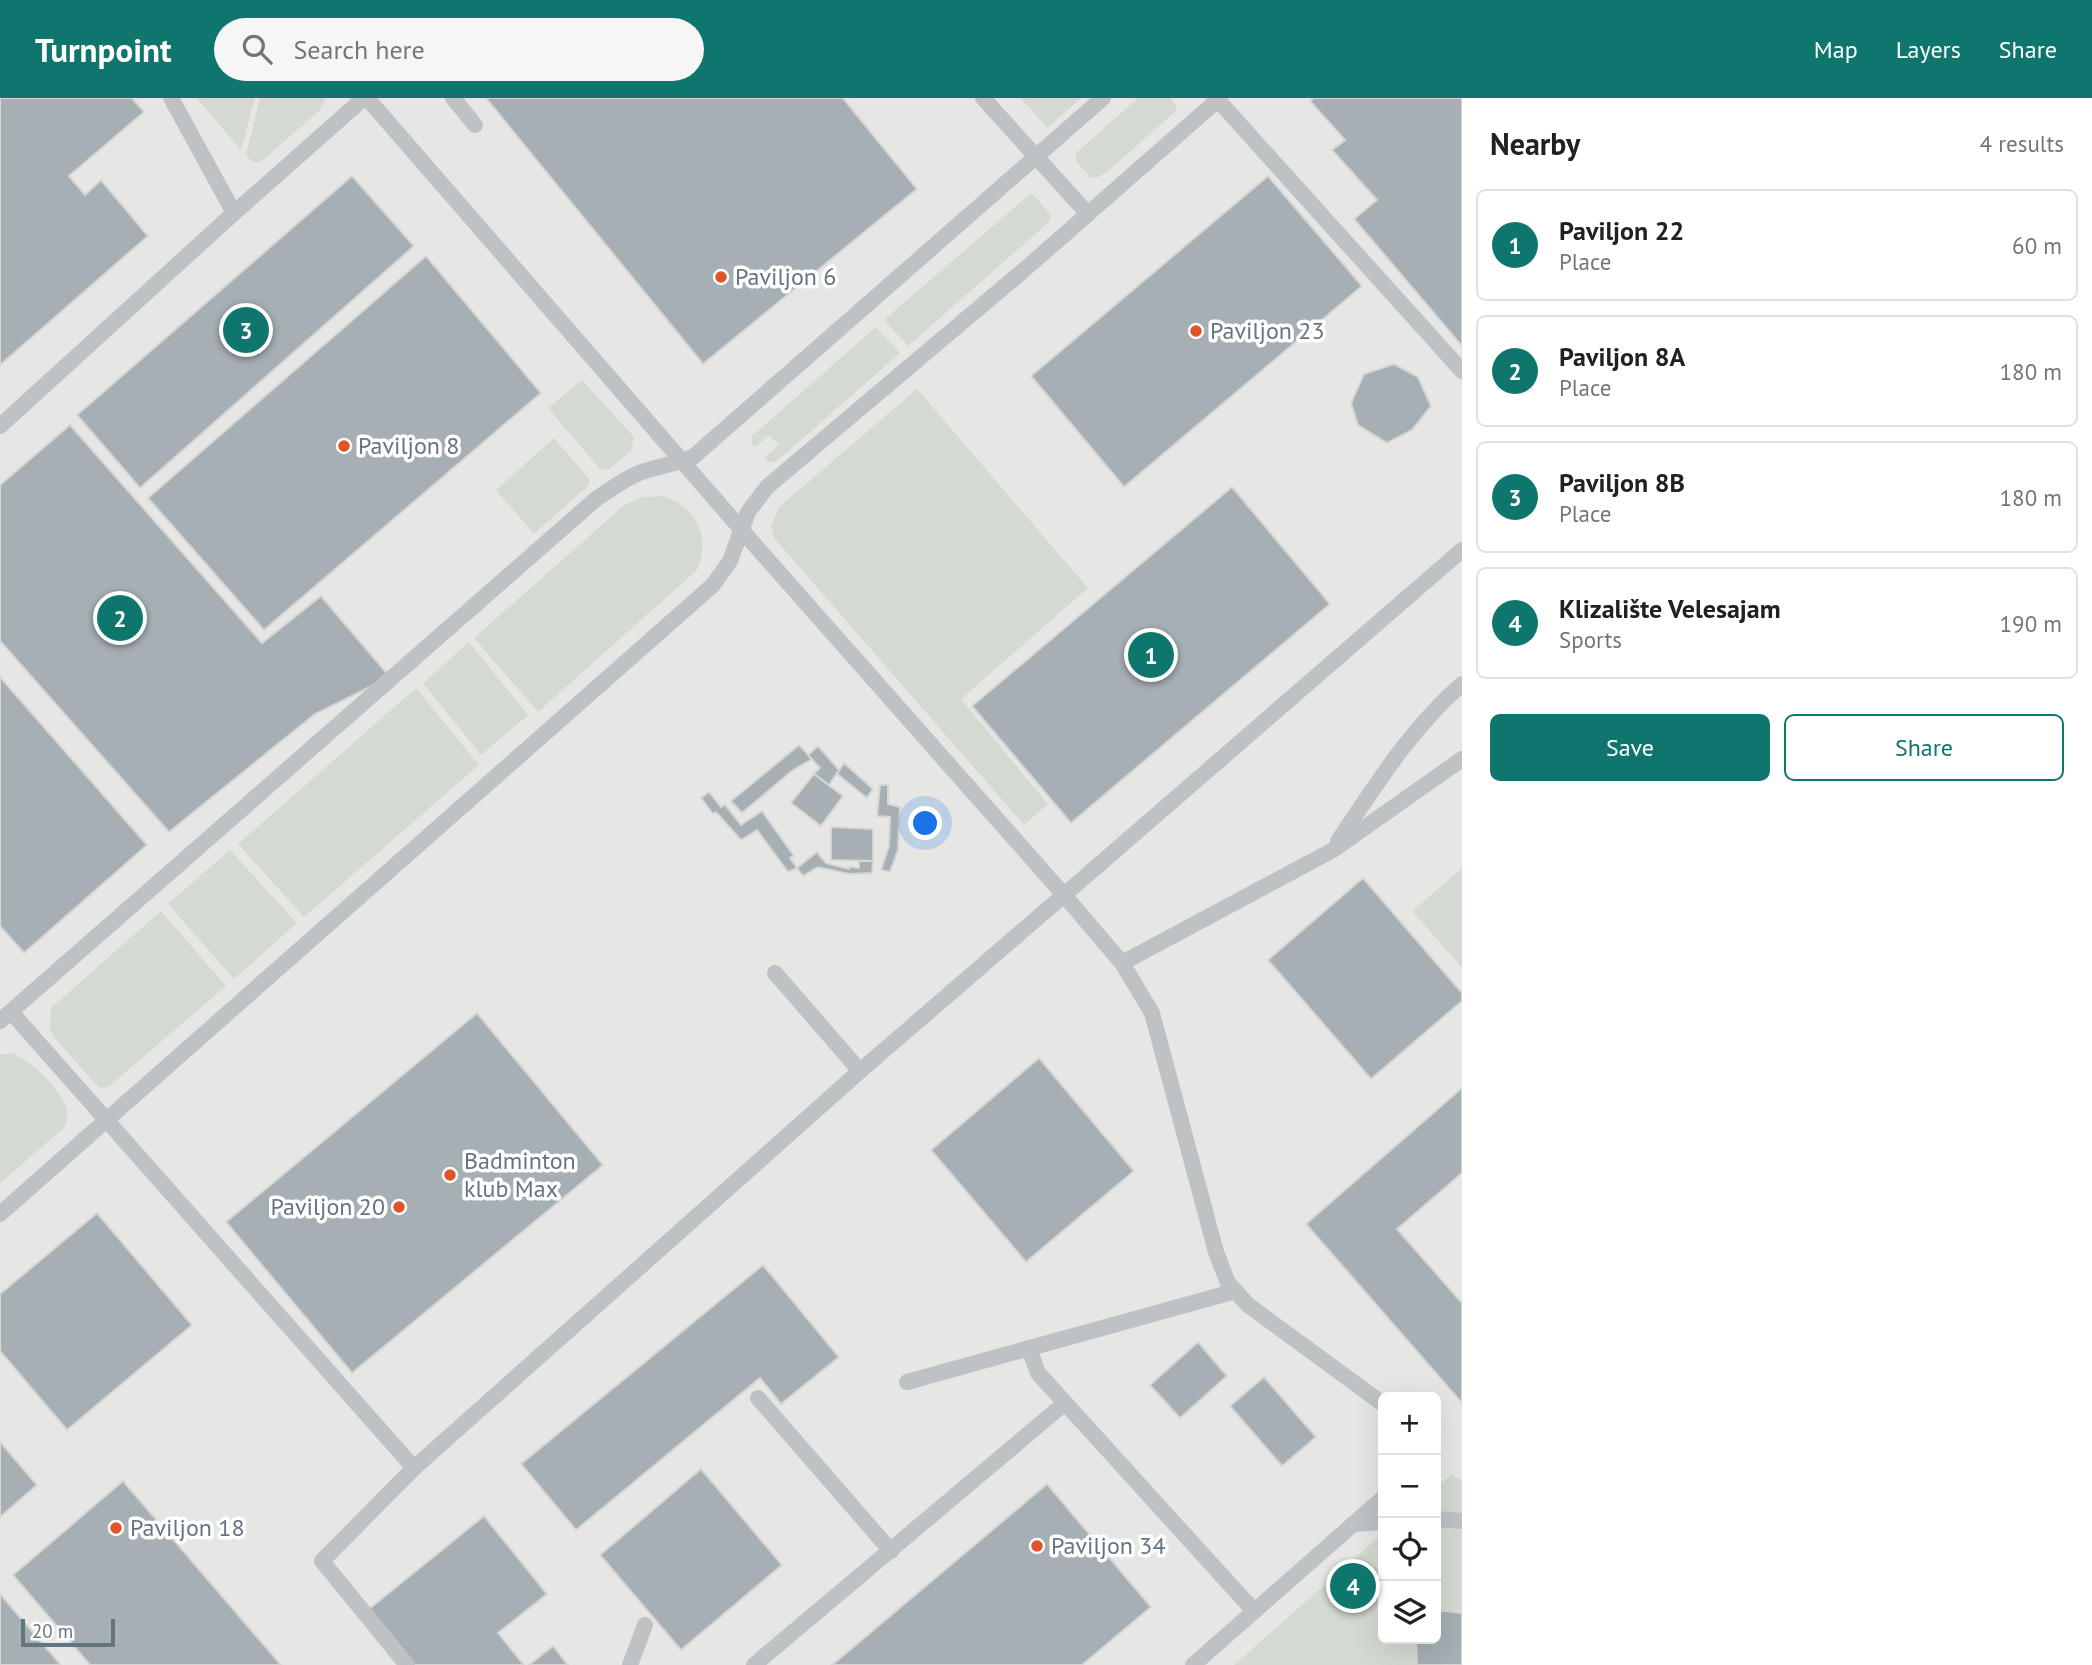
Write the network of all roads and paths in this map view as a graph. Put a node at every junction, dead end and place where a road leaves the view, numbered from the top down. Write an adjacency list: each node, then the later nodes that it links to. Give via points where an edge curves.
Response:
1 (171, 98): 9 (lane)
2 (365, 98): 9 (lane); 13 (lane)
3 (453, 98): 7 (lane)
4 (983, 98): 8 (lane)
5 (1103, 98): 8 (lane)
6 (1218, 99): 10 (lane); 11 (lane)
7 (475, 125)
8 (1036, 157): 10 (lane); 13 (lane, via 693,457)
9 (234, 213): 12 (lane)
10 (1088, 214): 14 (lane, via 767,487)
11 (1462, 370)
12 (0, 426)
13 (682, 461): 14 (lane); 22 (lane, via 641,472 596,499)
14 (741, 529): 19 (lane); 24 (lane, via 730,561 713,585)
15 (1462, 550): 19 (lane)
16 (1462, 684): 18 (lane, via 1396,755)
17 (1462, 759): 18 (lane)
18 (1333, 850): 20 (lane)
19 (1064, 895): 20 (lane); 23 (lane)
20 (1122, 963): 26 (lane, via 1152,1013 1216,1252)
21 (775, 973): 23 (lane)
22 (5, 1017): 24 (lane)
23 (860, 1071): 32 (lane)
24 (107, 1119): 25 (lane); 32 (lane)
25 (0, 1214)
26 (1236, 1291): 27 (lane); 30 (lane, via 1248,1305)
27 (1029, 1348): 28 (lane); 31 (lane, via 1038,1373)
28 (907, 1382)
29 (758, 1398): 38 (lane)
30 (1378, 1400)
31 (1065, 1403): 38 (lane); 39 (lane)
32 (414, 1468): 41 (lane, via 322,1561)
33 (1378, 1502): 37 (lane)
34 (1441, 1519): 35 (lane)
35 (1462, 1521)
36 (1378, 1522): 37 (lane)
37 (1353, 1524): 39 (lane)
38 (891, 1551): 43 (lane)
39 (1254, 1611): 44 (lane)
40 (645, 1625): 42 (lane)
41 (407, 1665)
42 (630, 1665)
43 (754, 1665)
44 (1193, 1665)

